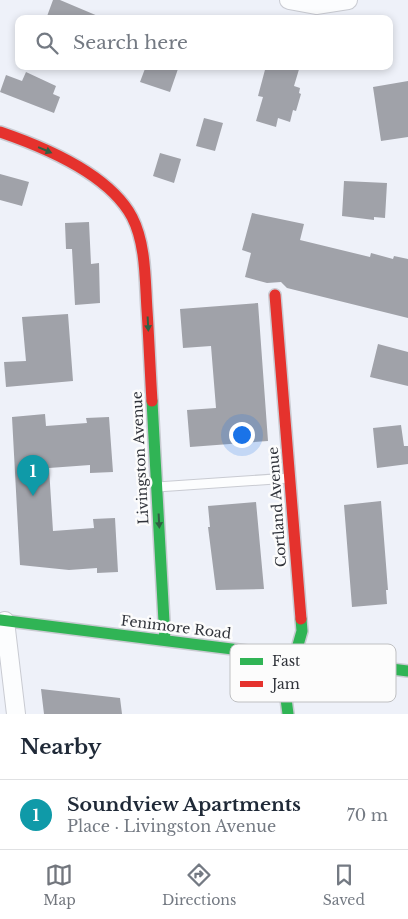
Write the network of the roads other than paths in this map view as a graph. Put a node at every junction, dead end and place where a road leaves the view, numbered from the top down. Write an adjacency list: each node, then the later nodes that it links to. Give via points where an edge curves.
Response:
1 (289, 0): 2 (street, via 316,5)
2 (348, 0)
3 (0, 132): 6 (street, Livingston Avenue, one-way to 6, via 63,158 115,193 131,215 141,242 145,275)
4 (275, 296): 5 (street, Cortland Avenue)
5 (290, 478): 6 (lane); 9 (street, Cortland Avenue, via 302,631)
6 (157, 487): 8 (street, Livingston Avenue, one-way to 8)
7 (2, 621): 8 (street, Fenimore Road); 11 (street)
8 (165, 640): 10 (street, Fenimore Road)
9 (298, 644)
10 (230, 649)
11 (16, 714)

